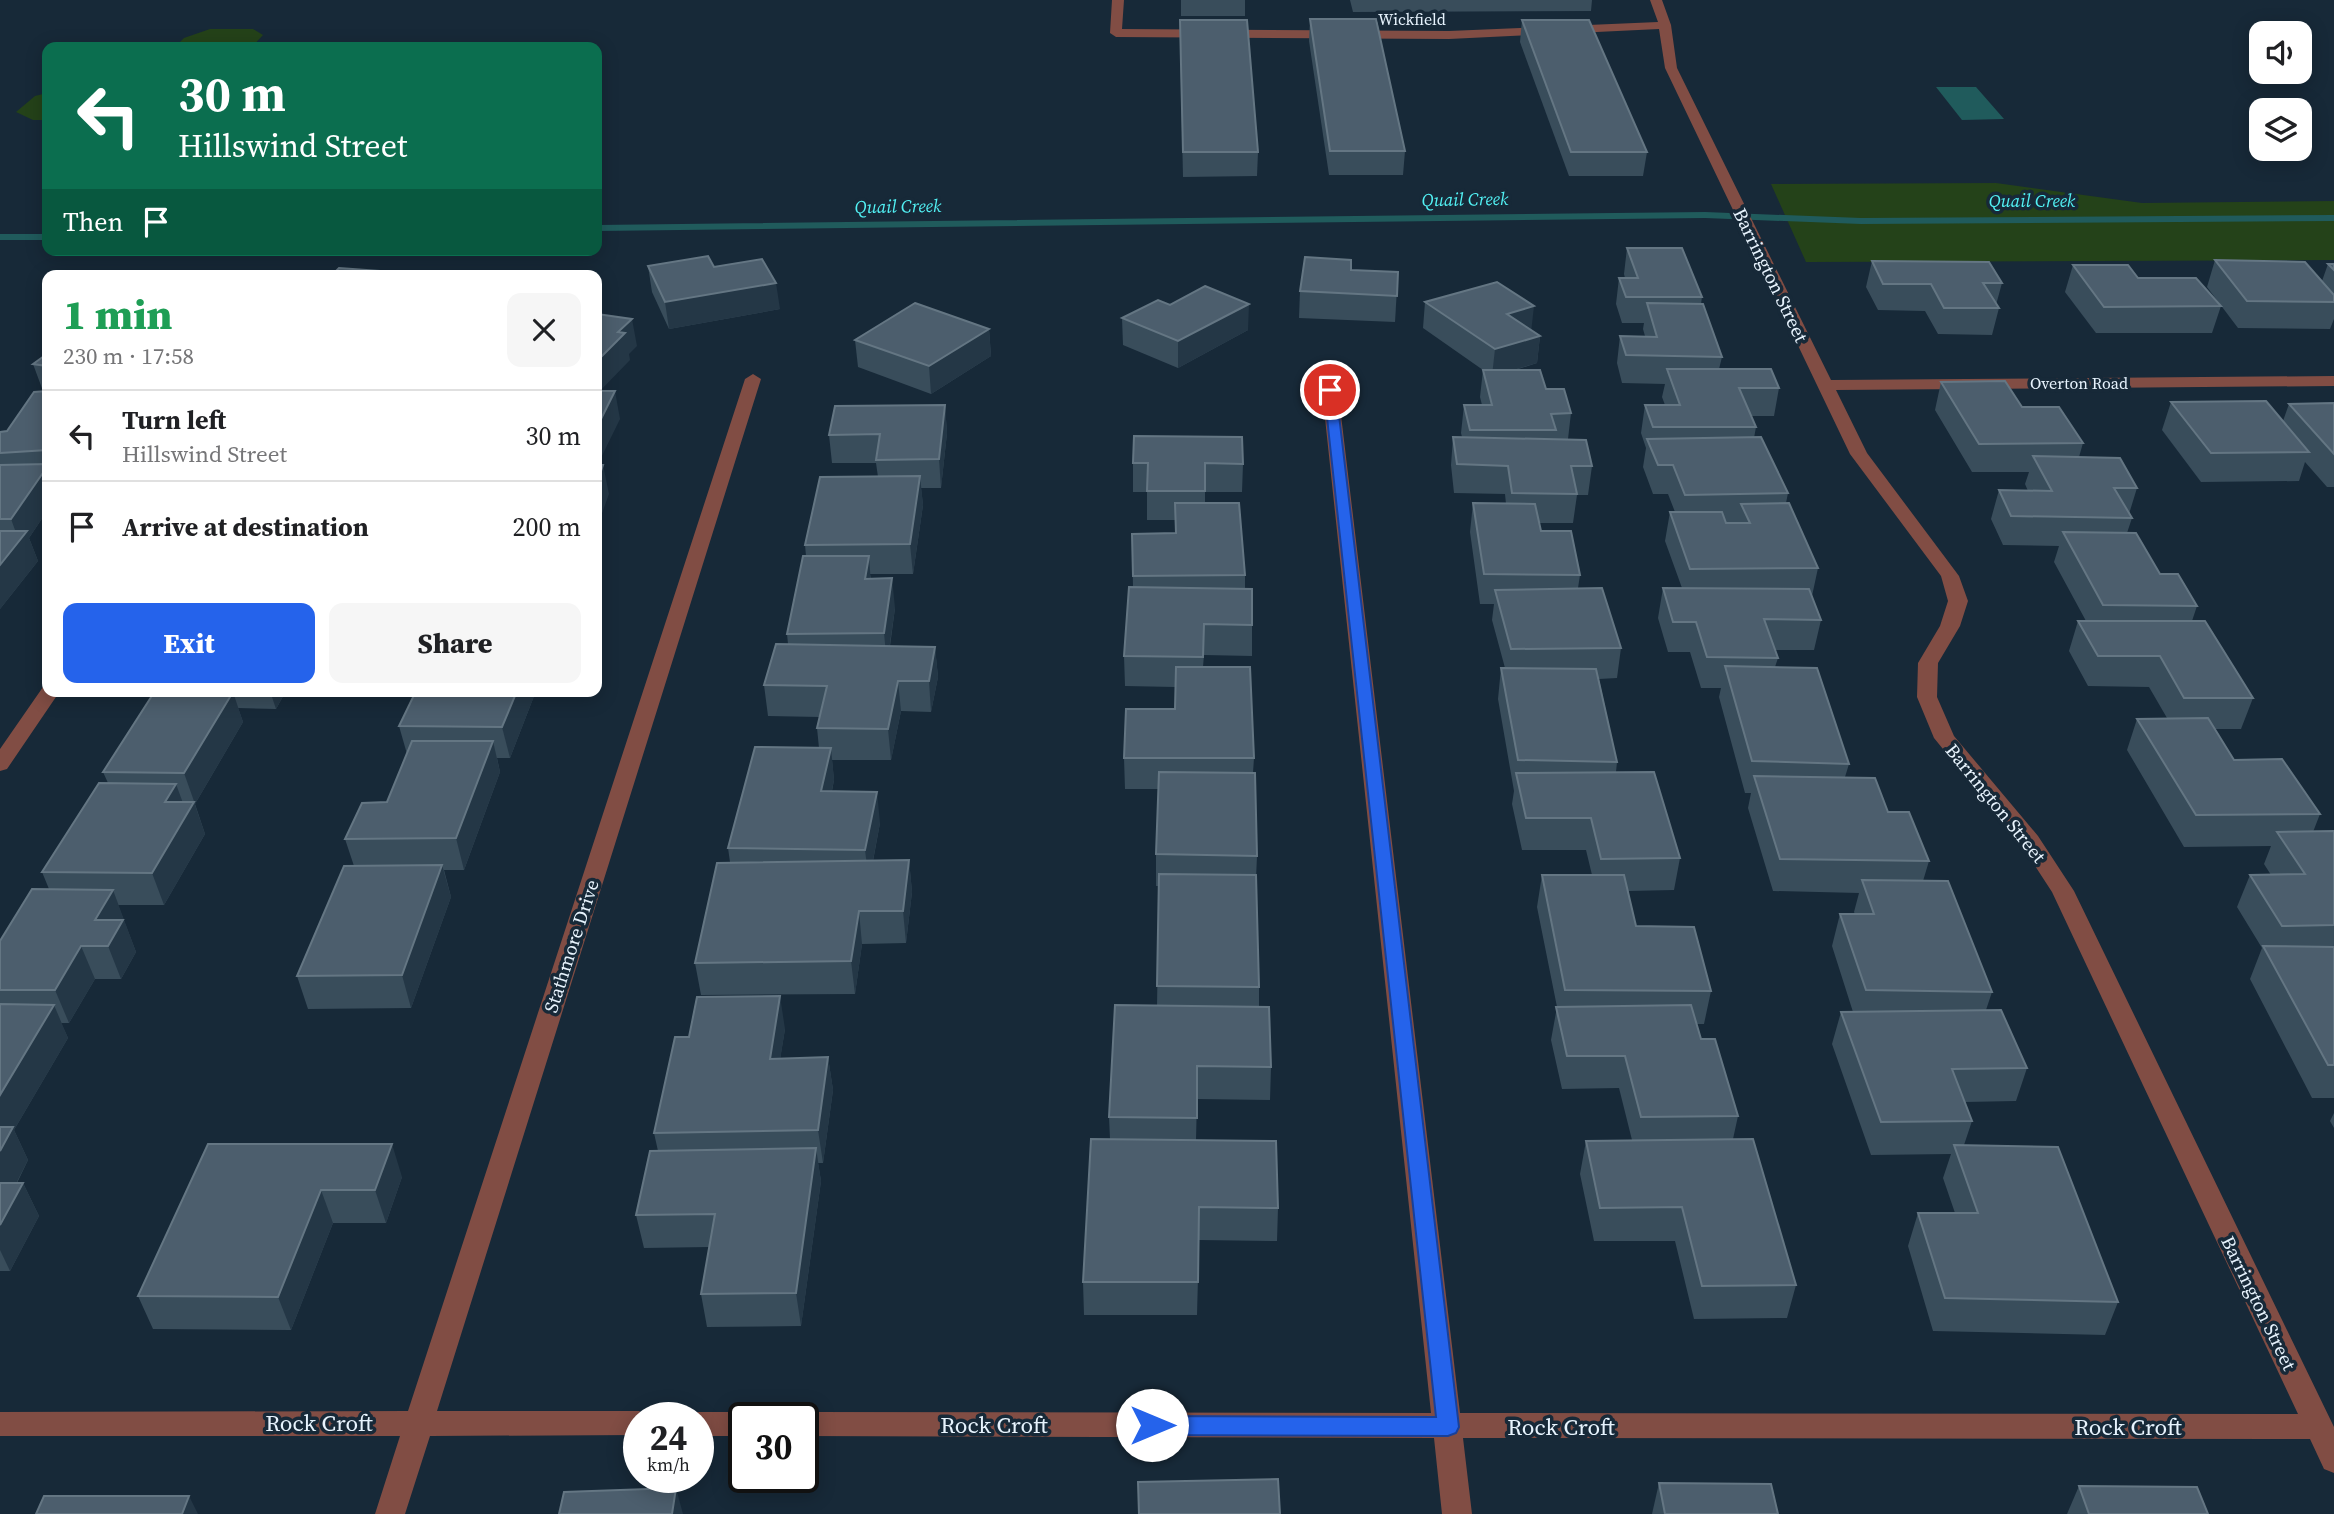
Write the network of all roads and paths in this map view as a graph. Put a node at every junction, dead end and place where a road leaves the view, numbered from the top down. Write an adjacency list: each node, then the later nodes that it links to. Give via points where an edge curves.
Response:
1 (1118, 0): 3 (street, Wickfield, via 1116,33 1449,35)
2 (1656, 0): 3 (street, Barrington Street)
3 (1665, 24): 6 (street, Barrington Street, via 1671,68)
4 (753, 379): 10 (street, Stathmore Drive)
5 (2334, 381): 6 (street, Overton Road)
6 (1825, 385): 15 (street, Barrington Street, via 1859,454 1950,576 1958,601 1950,626 1928,663 1927,697 1944,738 2030,841 2063,891)
7 (1330, 390): 14 (street)
8 (46, 697): 9 (street)
9 (0, 764)
10 (419, 1422): 11 (street, Rock Croft); 12 (street, Rock Croft); 17 (street, Stathmore Drive)
11 (623, 1423)
12 (0, 1424)
13 (819, 1424): 14 (street, Rock Croft)
14 (1448, 1427): 15 (street, Rock Croft); 18 (street)
15 (2319, 1427): 16 (street, Barrington Street)
16 (2334, 1460)
17 (390, 1514)
18 (1457, 1514)

